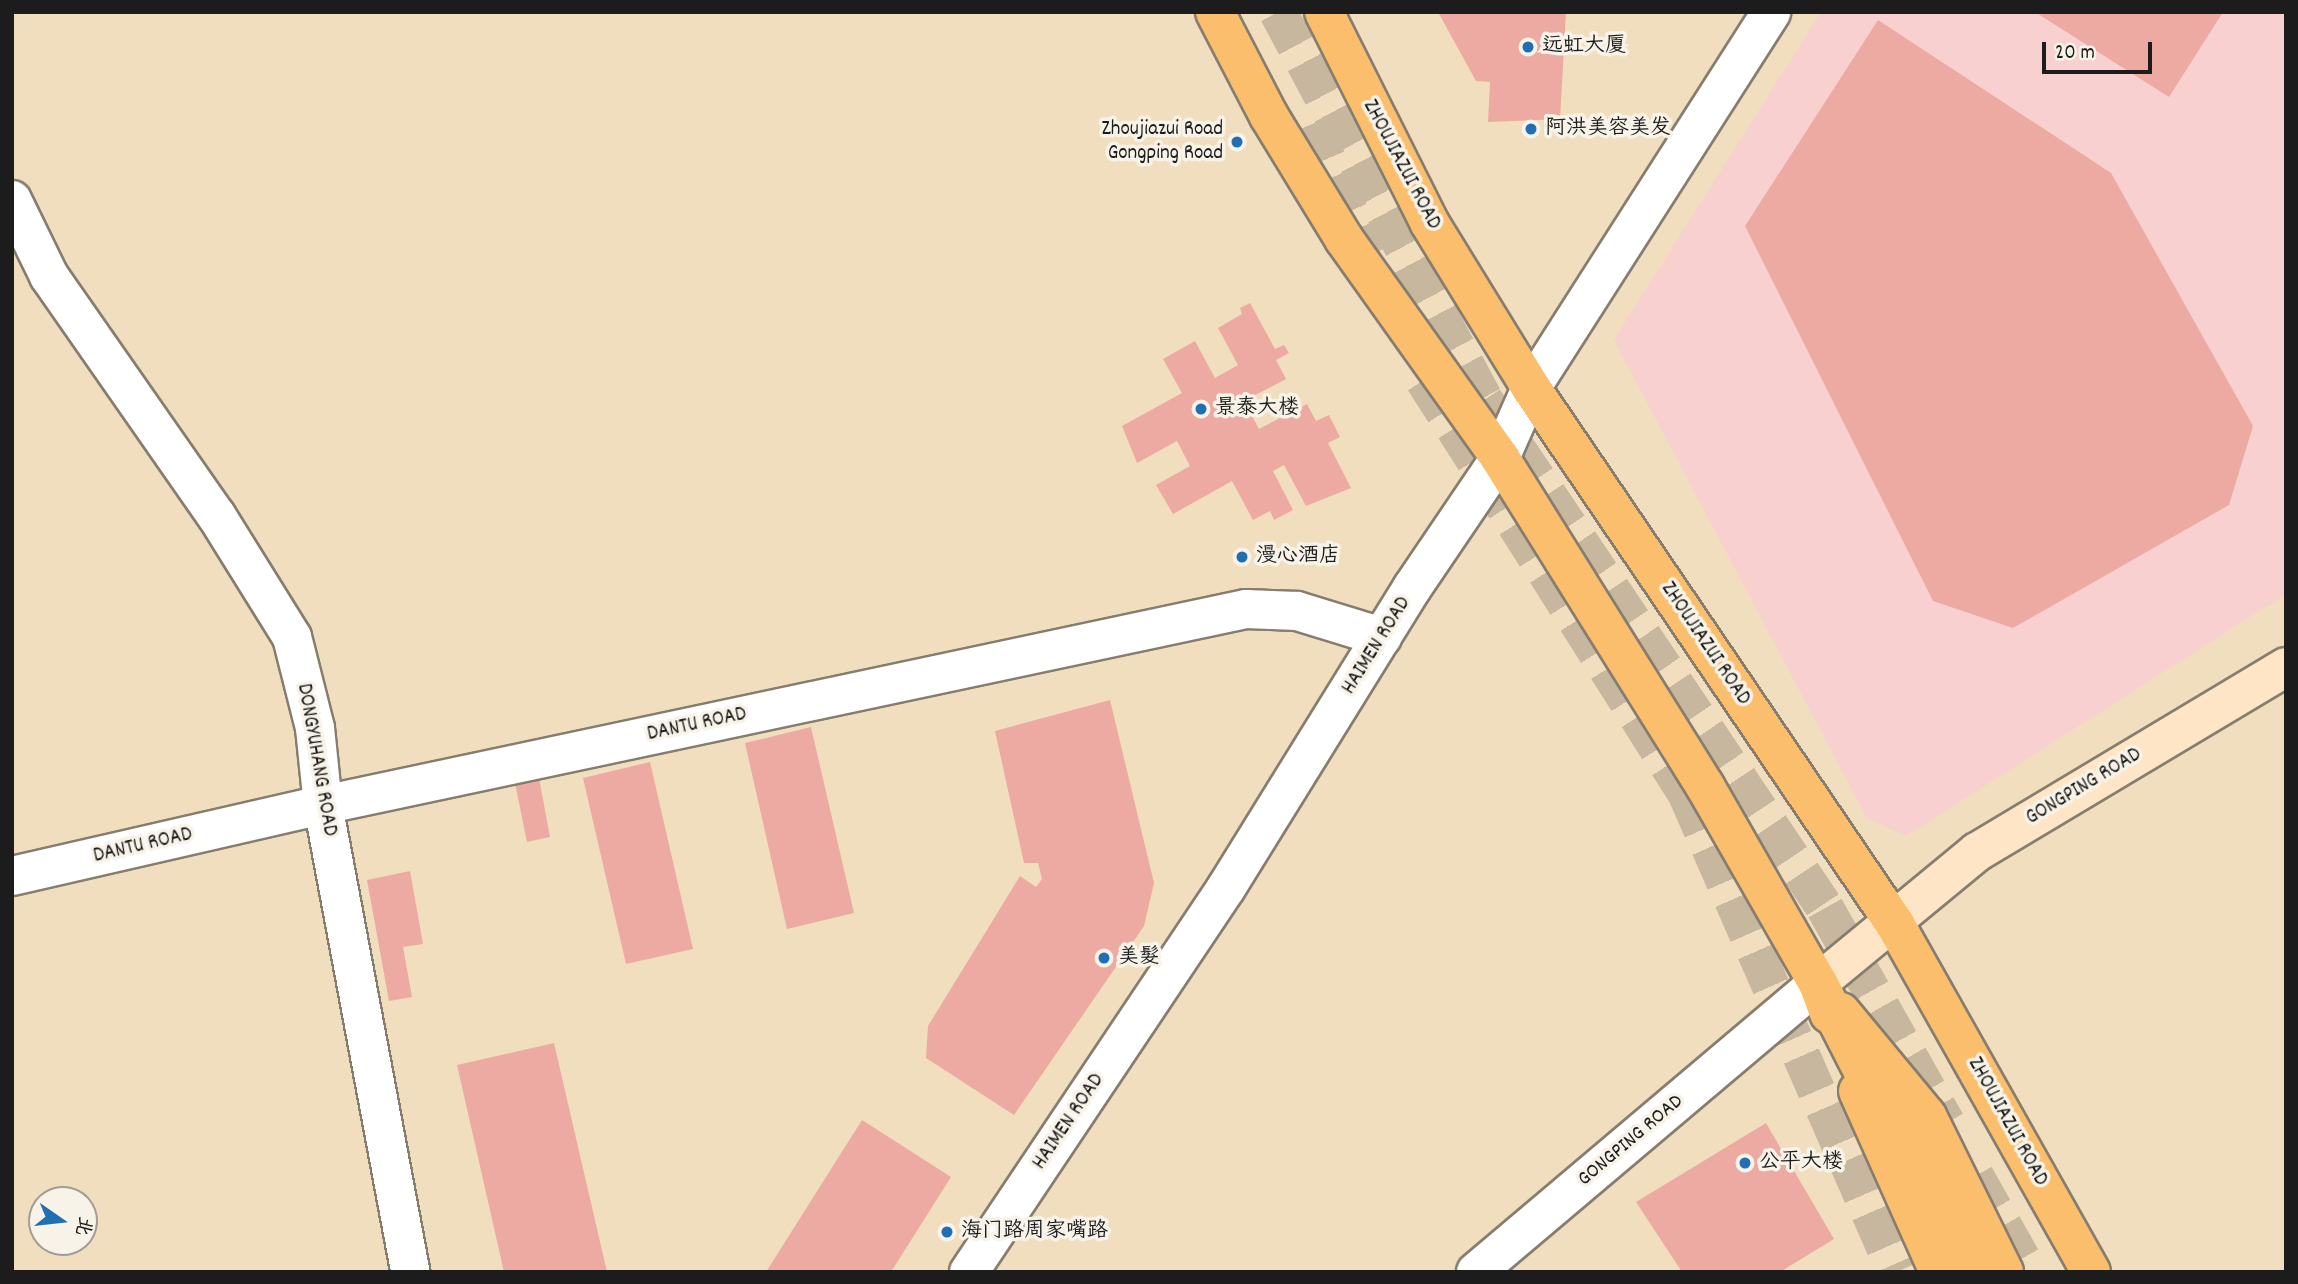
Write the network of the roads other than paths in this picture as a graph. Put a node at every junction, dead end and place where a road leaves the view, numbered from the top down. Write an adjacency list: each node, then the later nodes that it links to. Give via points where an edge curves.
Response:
1 (1215, 12): 6 (main road, via 1269,116 1345,239)
2 (1324, 12): 5 (main road, ZHOUJIAZUI ROAD, via 1429,222)
3 (1771, 12): 5 (street, HAIMEN ROAD)
4 (12, 200): 9 (street, DONGYUHANG ROAD, via 49,276 216,515 292,637 315,728)
5 (1531, 388): 6 (street, HAIMEN ROAD); 11 (main road, ZHOUJIAZUI ROAD)
6 (1500, 458): 7 (street, HAIMEN ROAD); 12 (main road, via 1705,786)
7 (1382, 636): 9 (street, DANTU ROAD, via 1297,611 1246,608); 14 (street, HAIMEN ROAD, via 1226,888)
8 (2286, 667): 11 (main road, GONGPING ROAD, via 1977,852)
9 (323, 805): 10 (street, DANTU ROAD); 13 (street, DONGYUHANG ROAD)
10 (12, 876)
11 (1895, 923): 12 (main road, GONGPING ROAD); 19 (main road, ZHOUJIAZUI ROAD)
12 (1818, 983): 15 (street, GONGPING ROAD); 16 (main road, via 1877,1141); 17 (main road); 18 (main road, via 1927,1116)
13 (410, 1272)
14 (969, 1272)
15 (1476, 1272)
16 (1939, 1272)
17 (1965, 1272)
18 (2004, 1272)
19 (2091, 1272)

